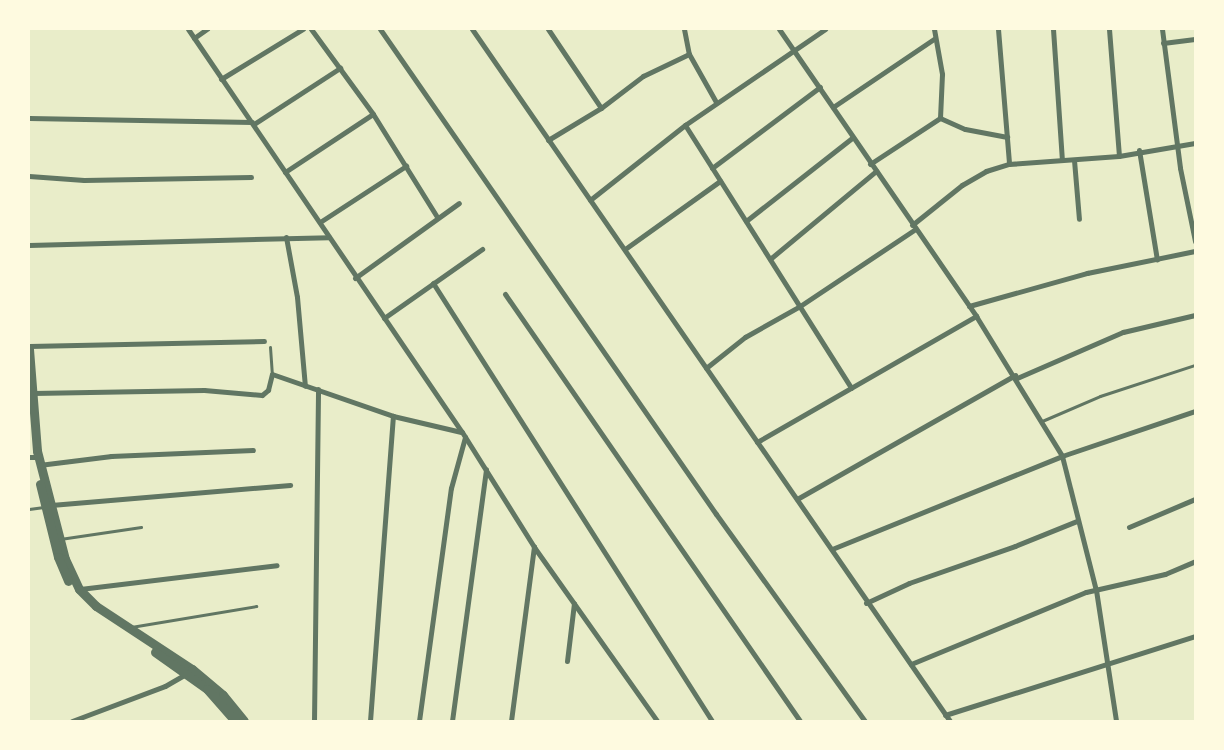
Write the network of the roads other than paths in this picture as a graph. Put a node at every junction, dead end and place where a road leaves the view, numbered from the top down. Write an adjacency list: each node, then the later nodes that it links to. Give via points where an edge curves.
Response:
1 (188, 29): 17 (street)
2 (207, 29): 17 (street)
3 (303, 29): 24 (street)
4 (311, 29): 23 (street)
5 (380, 29): 132 (street, via 716,514)
6 (472, 29): 36 (street)
7 (558, 29): 16 (street)
8 (684, 29): 22 (street)
9 (779, 29): 21 (street)
10 (825, 29): 21 (street)
11 (934, 29): 18 (street)
12 (998, 29): 34 (street)
13 (1053, 29): 41 (street)
14 (1109, 29): 40 (street)
15 (1162, 29): 20 (street)
16 (549, 30): 28 (street)
17 (194, 38): 24 (street)
18 (934, 39): 27 (street); 31 (street, via 942,74)
19 (1195, 39): 20 (street)
20 (1163, 43): 38 (street)
21 (793, 50): 25 (street); 26 (street)
22 (689, 54): 26 (street); 28 (street, via 643,76)
23 (340, 68): 29 (street); 32 (street)
24 (221, 79): 32 (street)
25 (820, 87): 27 (street); 46 (street)
26 (716, 102): 33 (street)
27 (833, 107): 35 (street)
28 (601, 108): 36 (street)
29 (372, 114): 45 (street); 48 (street)
30 (29, 118): 32 (street)
31 (940, 118): 34 (street, via 965,129); 43 (street)
32 (253, 123): 48 (street)
33 (685, 124): 46 (street); 52 (street)
34 (1006, 137): 44 (street)
35 (852, 138): 43 (street); 56 (street)
36 (548, 140): 52 (street)
37 (1195, 142): 38 (street)
38 (1179, 147): 39 (street); 61 (street)
39 (1139, 150): 40 (street); 67 (street)
40 (1118, 156): 42 (street)
41 (1062, 160): 42 (street); 44 (street)
42 (1074, 160): 55 (street)
43 (870, 164): 47 (street)
44 (1009, 164): 58 (street, via 986,171 962,184)
45 (406, 166): 54 (street); 57 (street)
46 (712, 168): 51 (street)
47 (876, 171): 58 (street); 66 (street)
48 (286, 172): 57 (street)
49 (29, 176): 50 (street, via 84,180)
50 (251, 177)
51 (720, 181): 56 (street); 64 (street)
52 (590, 200): 64 (street)
53 (459, 203): 54 (street)
54 (437, 217): 68 (street)
55 (1079, 219)
56 (746, 221): 66 (street)
57 (320, 222): 60 (street)
58 (913, 228): 71 (street); 72 (street)
59 (286, 237): 60 (street); 62 (street); 83 (street, via 297,297)
60 (329, 237): 68 (street)
61 (1195, 241)
62 (29, 246)
63 (482, 248): 69 (street)
64 (625, 249): 80 (street)
65 (1195, 251): 67 (street)
66 (770, 259): 71 (street)
67 (1157, 260): 72 (street, via 1086,273)
68 (355, 278): 75 (street)
69 (433, 282): 75 (street); 130 (street)
70 (505, 294): 131 (street)
71 (800, 306): 80 (street, via 745,337); 84 (street)
72 (968, 306): 73 (street)
73 (976, 316): 82 (street); 84 (street)
74 (1195, 316): 82 (street, via 1124,332)
75 (384, 318): 90 (street)
76 (264, 341): 77 (street)
77 (29, 347): 86 (street)
78 (270, 347): 81 (lane)
79 (1195, 365): 89 (lane, via 1100,396)
80 (706, 368): 91 (street)
81 (272, 374): 83 (street); 86 (street, via 268,390 262,395 204,390)
82 (1016, 376): 89 (street); 98 (street)
83 (305, 386): 85 (street)
84 (851, 388): 91 (street)
85 (318, 389): 88 (street); 124 (street)
86 (33, 393): 94 (street)
87 (1195, 411): 93 (street)
88 (393, 416): 90 (street); 125 (street)
89 (1042, 421): 93 (street)
90 (464, 434): 95 (street); 126 (street, via 451,488)
91 (757, 442): 98 (street)
92 (253, 450): 94 (street)
93 (1062, 456): 101 (street); 106 (street)
94 (36, 458): 99 (street)
95 (486, 468): 105 (street); 127 (street)
96 (290, 485): 99 (street)
97 (1195, 498): 103 (street)
98 (797, 499): 106 (street)
99 (48, 506): 100 (lane); 104 (street); 119 (street, via 61,566 78,596 96,613)
100 (29, 509)
101 (1078, 520): 110 (street); 112 (street, via 1016,546 909,583)
102 (141, 527): 104 (lane)
103 (1129, 527)
104 (60, 539): 109 (street)
105 (534, 547): 111 (street); 128 (street)
106 (832, 549): 112 (street)
107 (1195, 561): 110 (street, via 1165,574)
108 (277, 565): 109 (street)
109 (79, 589): 114 (street, via 92,603)
110 (1096, 590): 117 (street); 118 (street)
111 (574, 603): 116 (street); 129 (street)
112 (866, 603): 117 (street)
113 (256, 606): 114 (lane)
114 (128, 628): 123 (street, via 192,668 223,695)
115 (1195, 636): 118 (street)
116 (567, 661)
117 (911, 664): 120 (street)
118 (1109, 665): 120 (street); 134 (street)
119 (187, 673): 121 (street, via 166,686); 122 (street)
120 (945, 714): 133 (street)
121 (72, 721)
122 (235, 721)
123 (244, 721)
124 (314, 721)
125 (370, 721)
126 (419, 721)
127 (452, 721)
128 (511, 721)
129 (657, 721)
130 (712, 721)
131 (800, 721)
132 (866, 721)
133 (950, 721)
134 (1116, 721)

